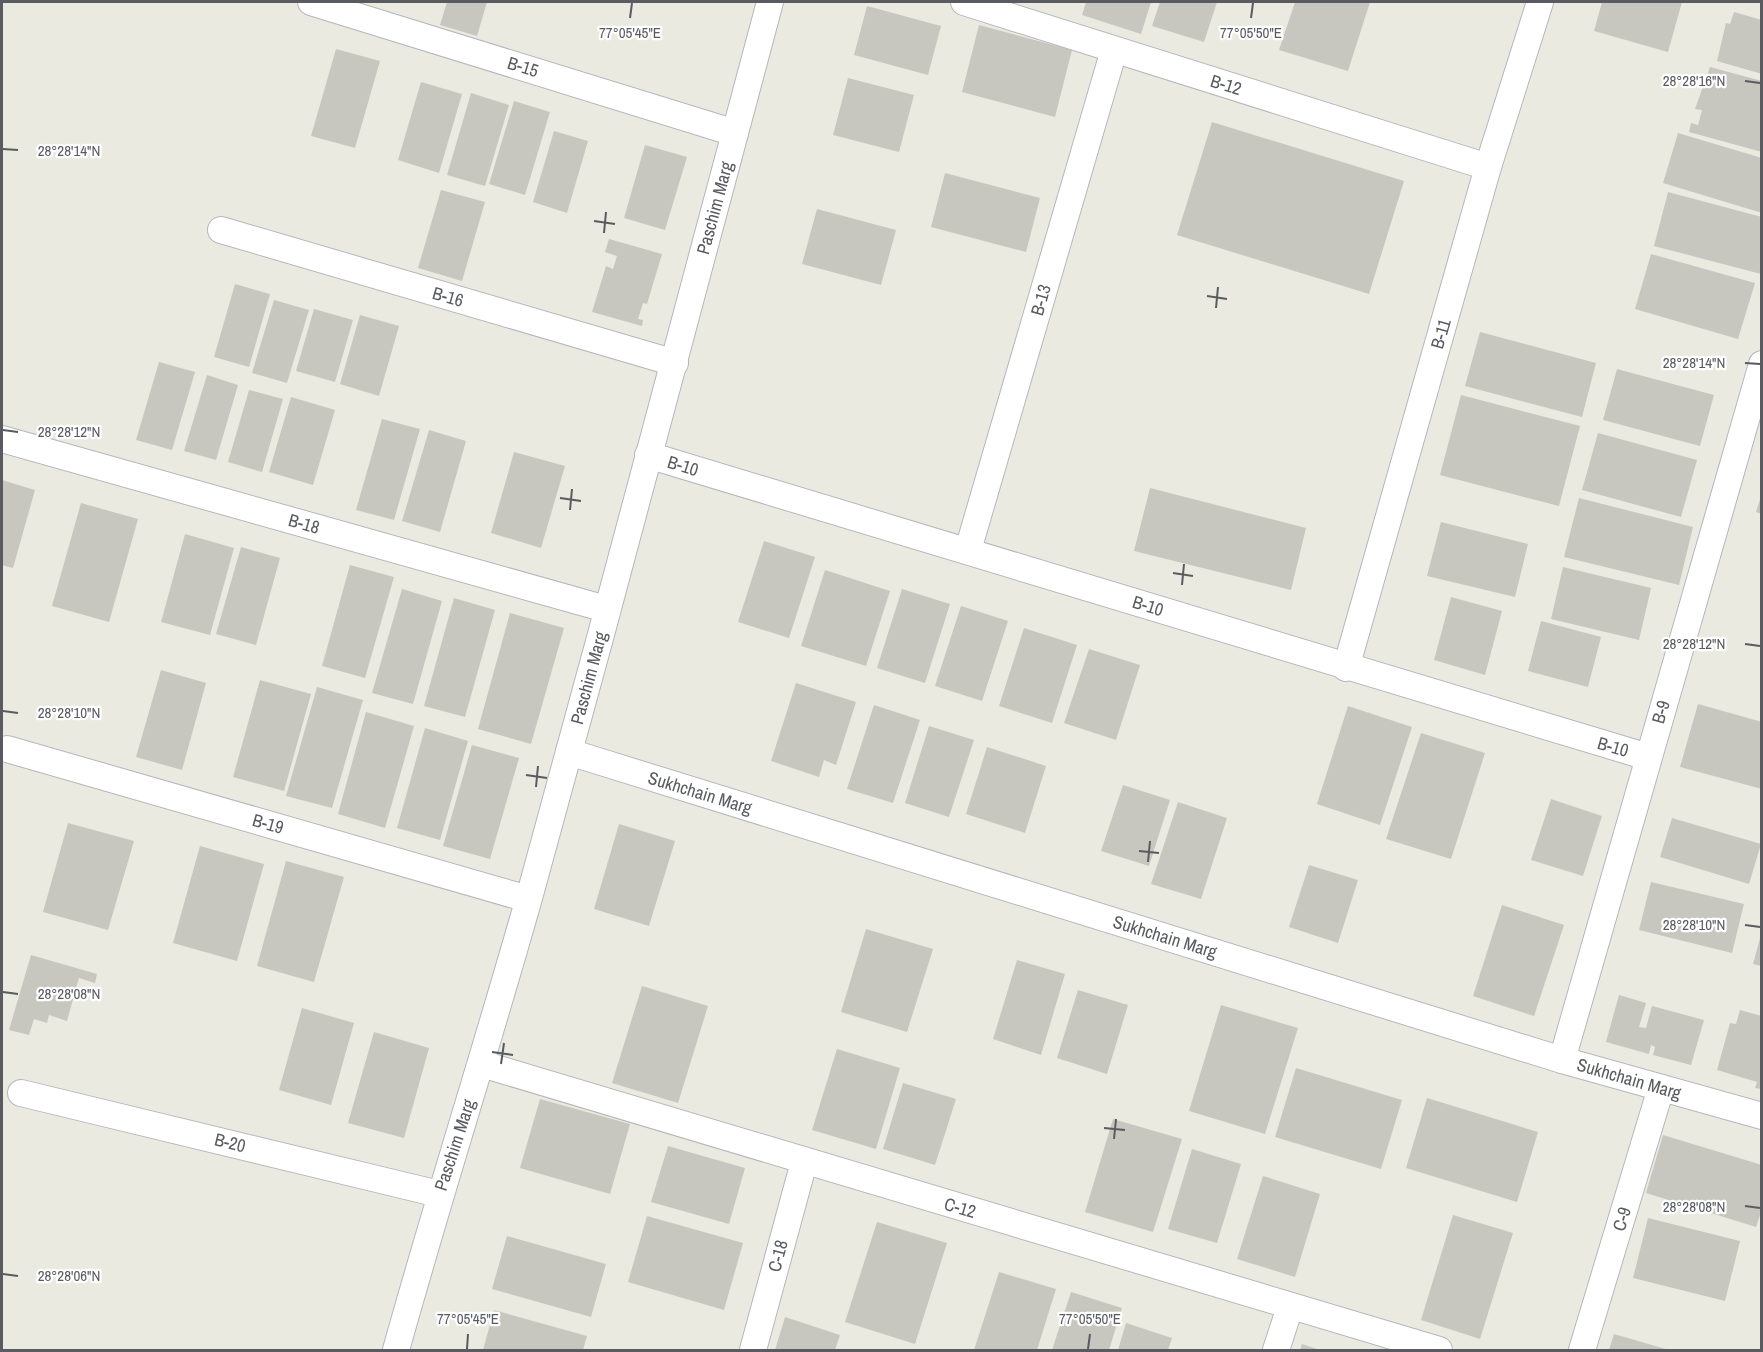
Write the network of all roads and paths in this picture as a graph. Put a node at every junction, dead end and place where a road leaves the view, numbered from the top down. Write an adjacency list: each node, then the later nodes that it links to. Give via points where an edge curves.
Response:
1 (311, 2): 6 (street, B-15)
2 (771, 2): 6 (street, Paschim Marg)
3 (964, 2): 5 (street, B-12)
4 (1540, 2): 7 (street, B-11)
5 (1114, 50): 7 (street, B-12); 13 (street, B-13)
6 (735, 133): 9 (street, Paschim Marg)
7 (1488, 167): 15 (street, B-11)
8 (221, 230): 9 (street, B-16)
9 (675, 363): 12 (street, Paschim Marg)
10 (1761, 364): 18 (street, B-9)
11 (2, 439): 14 (street, B-18)
12 (648, 455): 13 (street, B-10); 14 (street, Paschim Marg)
13 (968, 550): 15 (street, B-10)
14 (606, 609): 17 (street, Paschim Marg)
15 (1346, 668): 18 (street, B-10)
16 (7, 749): 19 (street, B-19)
17 (569, 752): 19 (street, Paschim Marg); 20 (street, Sukhchain Marg)
18 (1648, 757): 20 (street, B-9)
19 (528, 899): 21 (street, Paschim Marg)
20 (1562, 1060): 22 (street, Sukhchain Marg)
21 (482, 1064): 25 (street, C-12); 26 (street, Paschim Marg)
22 (1661, 1088): 24 (street, Sukhchain Marg); 32 (street, C-9)
23 (21, 1093): 26 (street, B-20)
24 (1761, 1116)
25 (804, 1162): 27 (street, C-12); 29 (street, C-18)
26 (439, 1194): 28 (street, Paschim Marg)
27 (1290, 1307): 30 (street); 31 (street, C-12)
28 (396, 1350)
29 (753, 1350)
30 (1276, 1350)
31 (1439, 1350)
32 (1582, 1350)

